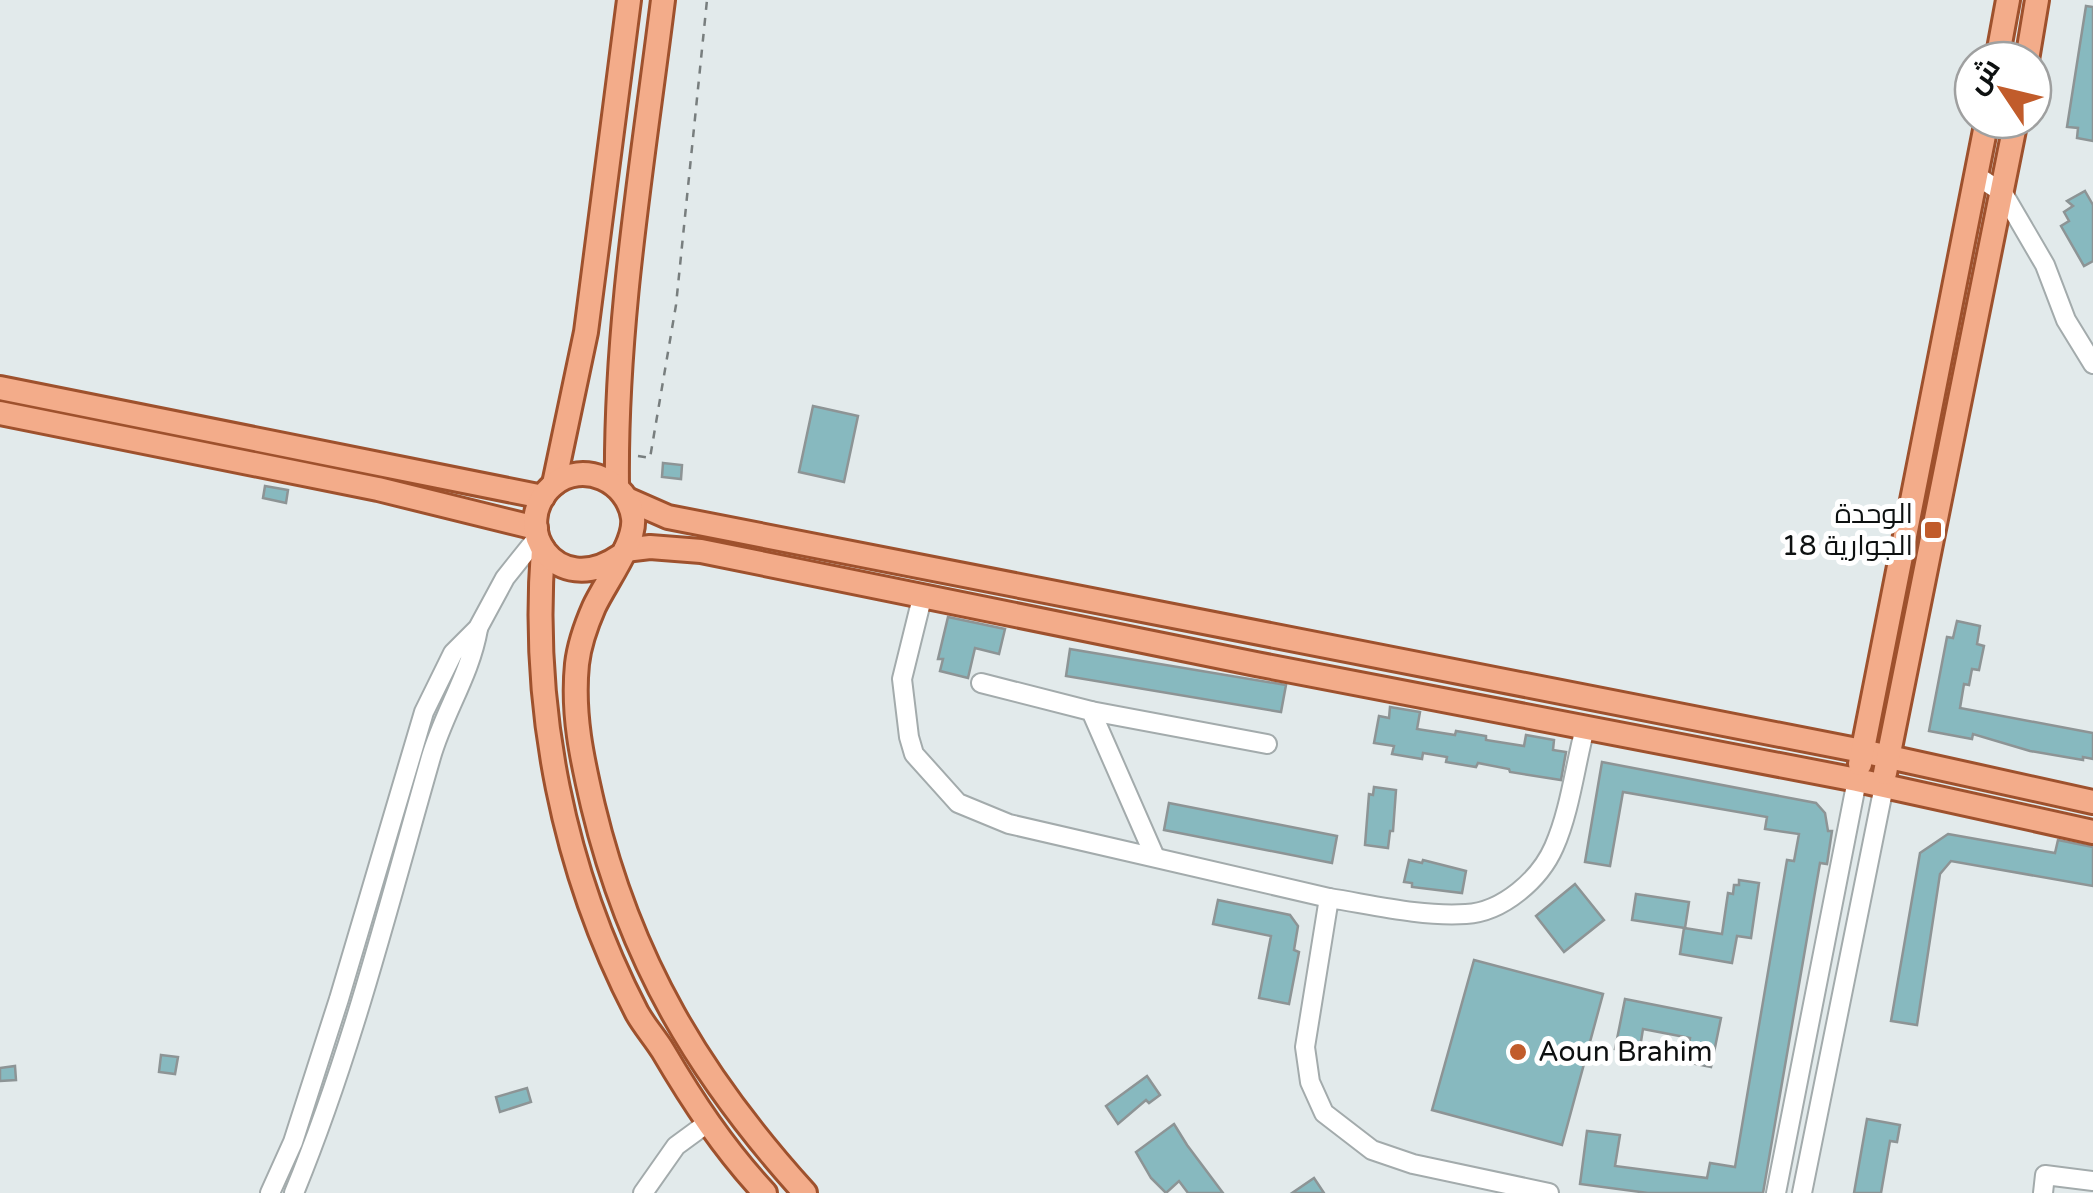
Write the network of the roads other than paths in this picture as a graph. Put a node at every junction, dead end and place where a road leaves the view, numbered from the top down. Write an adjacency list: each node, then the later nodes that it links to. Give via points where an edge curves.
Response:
1 (629, 0): 14 (main road, via 586,332)
2 (663, 0): 15 (main road, via 620,374)
3 (2008, 0): 5 (main road)
4 (2037, 0): 6 (main road)
5 (2001, 40)
6 (2030, 40)
7 (1984, 140): 9 (main road)
8 (2012, 140): 10 (main road)
9 (1978, 176): 10 (street); 24 (main road)
10 (2003, 193): 11 (street); 25 (main road)
11 (2093, 364)
12 (0, 388): 14 (main road)
13 (0, 413): 16 (main road, via 378,489)
14 (549, 490): 15 (main road, via 586,474); 16 (main road, via 536,513)
15 (622, 492): 17 (main road, via 633,526); 24 (main road, via 668,517)
16 (539, 538): 17 (main road, via 554,562 569,569 602,568); 19 (street, via 505,578); 34 (main road, via 541,688 578,866 639,1016)
17 (622, 553): 18 (main road, via 650,547 701,551); 40 (main road, via 592,610 577,661 575,717 605,856 634,937 699,1062)
18 (922, 598): 22 (main road); 30 (street, via 902,679 908,737 914,754 958,804 1010,824)
19 (478, 628): 32 (street, via 452,653 424,712); 33 (street, via 472,659 440,728)
20 (981, 683): 21 (street)
21 (1092, 711): 23 (street); 30 (street)
22 (1584, 728): 26 (main road); 31 (street, via 1556,844 1526,888 1470,914)
23 (1267, 744)
24 (1862, 751): 25 (main road); 26 (main road)
25 (1888, 758): 27 (main road); 28 (main road)
26 (1858, 780): 27 (main road); 42 (street)
27 (1884, 786): 29 (main road); 43 (street)
28 (2093, 802)
29 (2093, 832)
30 (1155, 857): 31 (street)
31 (1329, 898): 41 (street, via 1304,1046 1324,1112 1372,1150)
32 (322, 1050): 33 (street); 36 (street)
33 (344, 1055): 37 (street)
34 (706, 1124): 38 (street, via 676,1146); 39 (main road)
35 (2093, 1181): 44 (street, via 2046,1175)
36 (270, 1193)
37 (294, 1193)
38 (643, 1193)
39 (765, 1193)
40 (804, 1193)
41 (1548, 1193)
42 (1776, 1193)
43 (1802, 1193)
44 (2042, 1193)

